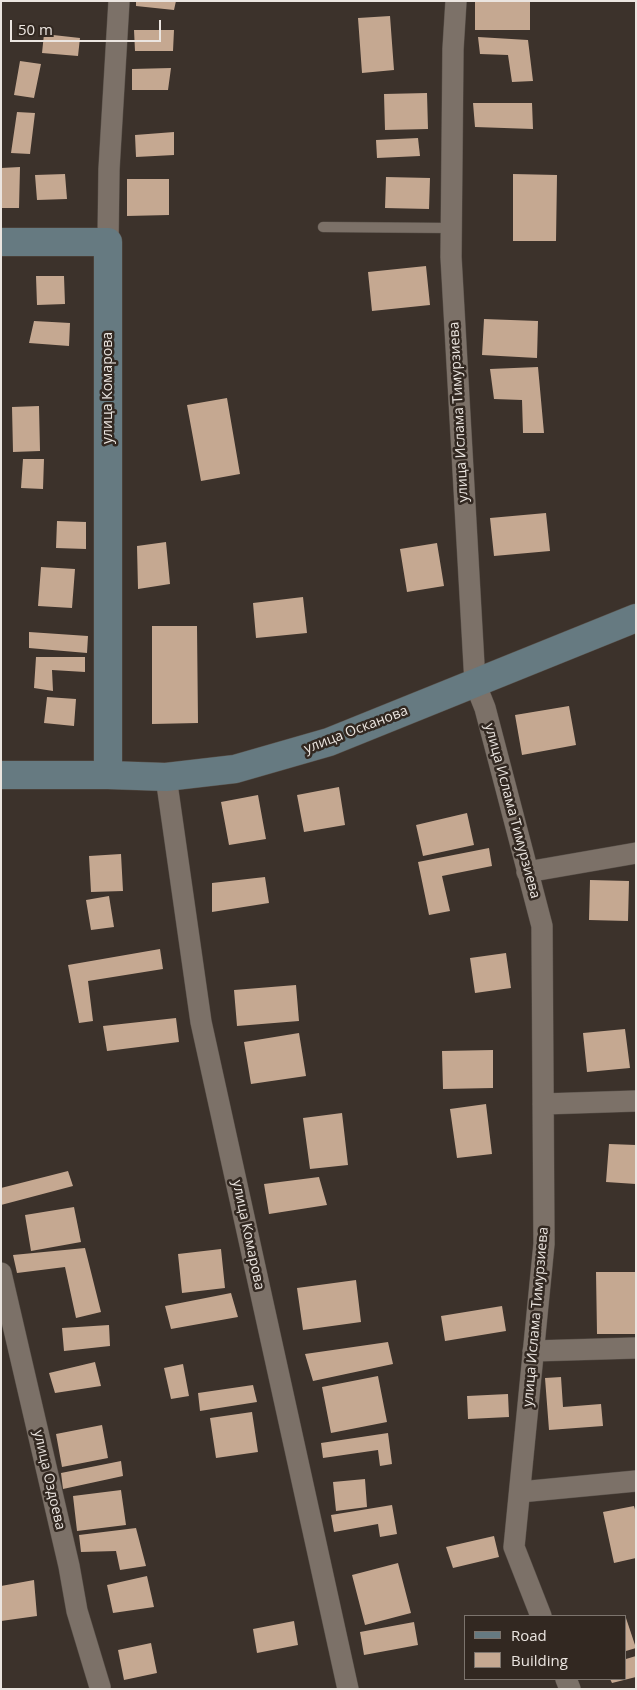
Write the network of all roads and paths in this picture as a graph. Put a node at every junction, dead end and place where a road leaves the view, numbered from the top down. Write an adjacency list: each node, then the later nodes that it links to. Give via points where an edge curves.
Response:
1 (119, 1): 6 (street, улица Комарова)
2 (456, 1): 4 (street, улица Ислама Тимурзиева)
3 (323, 226): 4 (lane)
4 (451, 228): 8 (street, улица Ислама Тимурзиева)
5 (1, 242): 6 (main road)
6 (108, 242): 10 (main road, улица Комарова)
7 (636, 618): 8 (main road, улица Осканова)
8 (475, 683): 11 (main road, улица Осканова, via 329,742 235,769); 13 (street, улица Ислама Тимурзиева, via 485,708)
9 (1, 775): 10 (main road, улица Осканова)
10 (108, 775): 11 (main road, улица Осканова)
11 (166, 777): 23 (street, улица Комарова, via 202,1022)
12 (636, 853): 13 (street)
13 (527, 872): 15 (street, улица Ислама Тимурзиева, via 542,926)
14 (636, 1101): 15 (street)
15 (543, 1104): 18 (street, улица Ислама Тимурзиева, via 544,1244)
16 (1, 1273): 22 (street, улица Оздоева, via 77,1611)
17 (636, 1348): 18 (street)
18 (533, 1351): 20 (street, улица Ислама Тимурзиева)
19 (636, 1480): 20 (street)
20 (520, 1492): 21 (street, улица Ислама Тимурзиева, via 514,1547)
21 (542, 1615)
22 (100, 1686)
23 (348, 1689)

